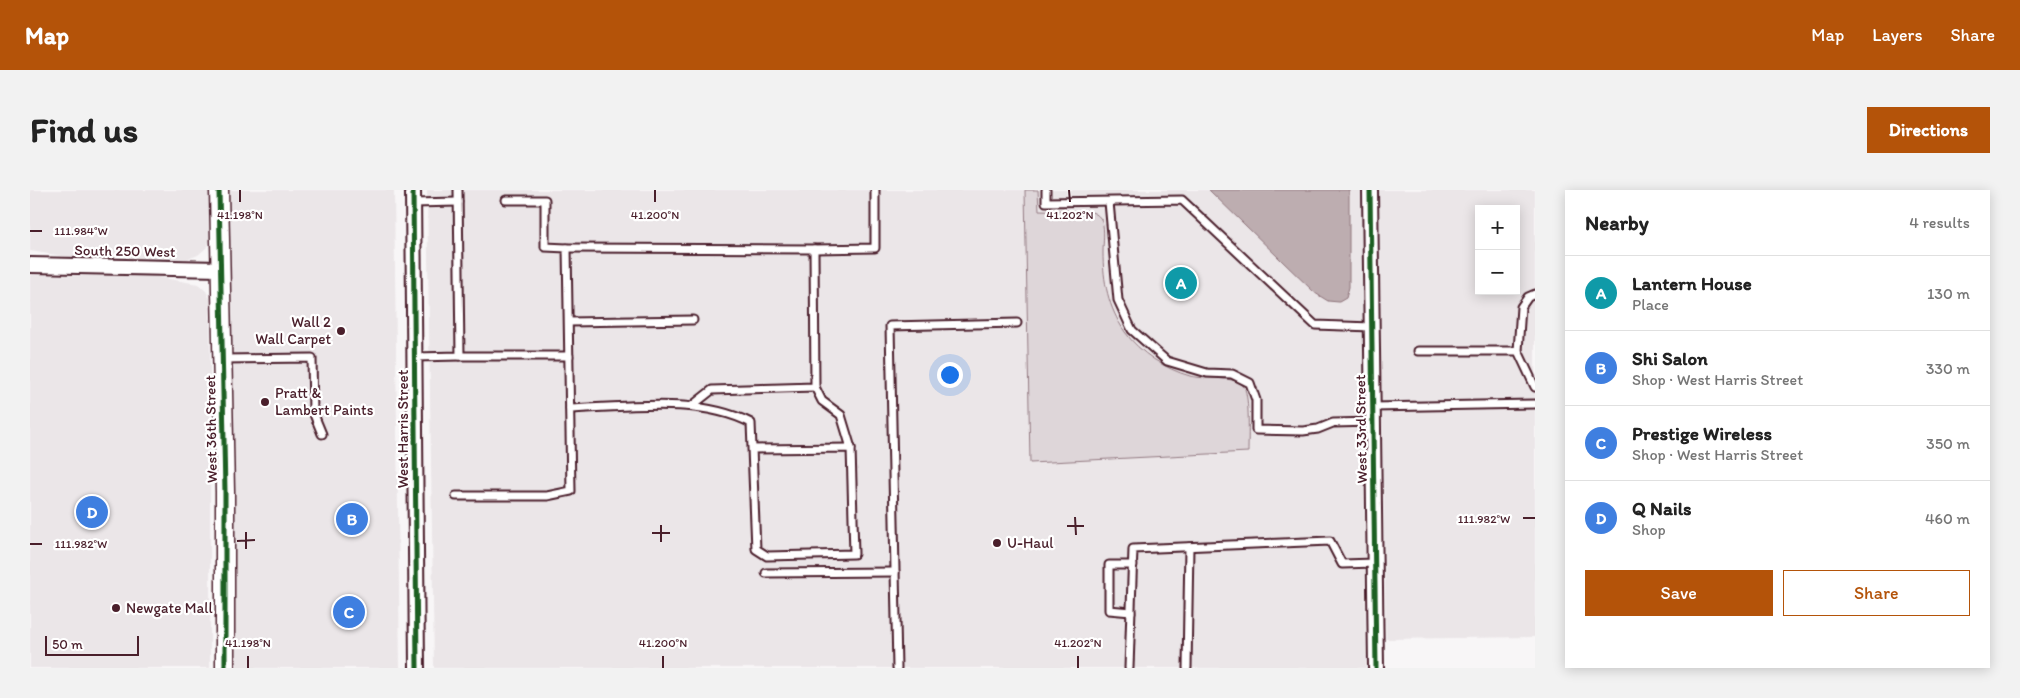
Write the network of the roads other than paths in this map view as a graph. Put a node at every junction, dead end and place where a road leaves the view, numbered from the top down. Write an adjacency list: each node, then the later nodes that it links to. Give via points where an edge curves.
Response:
1 (219, 190): 13 (street, West 36th Street)
2 (458, 190): 8 (lane)
3 (875, 190): 11 (lane, via 875,248)
4 (1046, 190): 9 (lane, via 1046,202)
5 (1370, 190): 18 (street, West 33rd Street)
6 (413, 197): 8 (lane); 23 (street, West Harris Street)
7 (506, 200): 10 (lane, via 545,200 546,247)
8 (458, 202): 21 (lane)
9 (1109, 202): 18 (lane, via 1182,200 1315,326); 31 (lane, via 1118,300 1132,330 1167,361 1208,373 1232,374 1250,383 1256,400 1256,430 1303,431 1333,423)
10 (568, 248): 11 (lane); 16 (lane)
11 (814, 249): 25 (lane)
12 (30, 265): 13 (street, South 250 West)
13 (220, 269): 24 (street, West 36th Street)
14 (1535, 294): 20 (lane, via 1528,297 1522,307)
15 (693, 320): 16 (lane)
16 (568, 322): 22 (lane)
17 (1017, 323): 39 (lane, via 890,326)
18 (1372, 327): 29 (street, West 33rd Street)
19 (1418, 351): 20 (lane)
20 (1518, 351): 26 (lane)
21 (460, 356): 22 (lane); 23 (lane)
22 (569, 356): 30 (lane)
23 (415, 357): 43 (street, West Harris Street)
24 (222, 359): 32 (lane, via 312,358 313,412); 42 (street, West 36th Street)
25 (815, 387): 28 (lane, via 712,390); 33 (lane, via 822,401 841,415)
26 (1535, 387)
27 (1535, 404): 29 (lane)
28 (693, 405): 30 (lane); 34 (lane, via 751,422)
29 (1373, 407): 31 (street, West 33rd Street)
30 (570, 409): 35 (lane, via 571,492 547,496)
31 (1373, 422): 37 (street, West 33rd Street)
32 (322, 434)
33 (851, 448): 34 (lane); 34 (lane, via 854,554 766,556 756,549)
34 (752, 449)
35 (456, 496)
36 (1189, 547): 37 (lane, via 1330,541 1342,564); 38 (lane, via 1133,548); 46 (lane)
37 (1375, 563): 47 (street, West 33rd Street)
38 (1133, 565): 41 (lane); 41 (lane, via 1109,565 1109,610)
39 (894, 572): 40 (lane); 44 (lane)
40 (766, 573)
41 (1131, 612): 45 (lane)
42 (225, 668)
43 (417, 668)
44 (897, 668)
45 (1129, 668)
46 (1188, 668)
47 (1376, 668)

